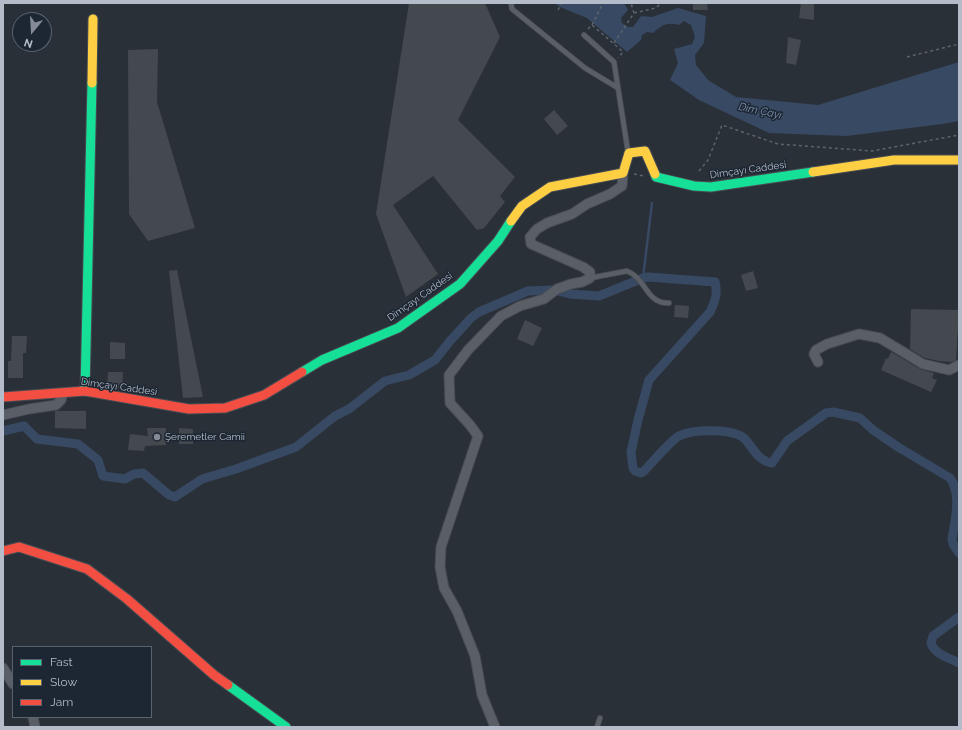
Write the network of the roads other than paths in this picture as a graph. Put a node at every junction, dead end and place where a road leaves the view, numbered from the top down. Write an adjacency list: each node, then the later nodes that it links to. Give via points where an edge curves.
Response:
1 (511, 3): 4 (lane, via 512,8 585,68)
2 (93, 19): 12 (street)
3 (584, 35): 4 (lane, via 614,62)
4 (618, 88): 5 (lane)
5 (629, 153): 6 (street, Dimçayı Caddesi, via 645,151 656,177 694,186 711,187 894,160); 7 (street)
6 (959, 160)
7 (624, 173): 8 (street, via 622,186 572,214 547,223 530,237 531,244 545,252 584,267 590,272); 12 (street, Dimçayı Caddesi, via 550,187 522,206 498,241 460,284 398,328 322,360 264,395 225,408 189,409)
8 (590, 278): 9 (lane, via 626,271 638,277 655,300 661,303); 21 (street, via 555,290 544,299 520,306 502,316 468,350 449,375 450,403 478,436 441,547 440,567 444,588 457,611 475,656 482,695)
9 (669, 302)
10 (818, 362): 11 (street, via 814,354 816,350 859,334 880,338 923,364 949,370)
11 (959, 365)
12 (85, 391): 13 (street, Dimçayı Caddesi)
13 (62, 393): 14 (street, Dimçayı Caddesi); 15 (street, via 61,400 56,405)
14 (3, 397)
15 (3, 415)
16 (3, 551): 20 (street, via 19,547 87,569 127,599 214,675)
17 (3, 668): 18 (street)
18 (12, 682)
19 (600, 718): 22 (lane)
20 (286, 727)
21 (495, 727)
22 (597, 727)

